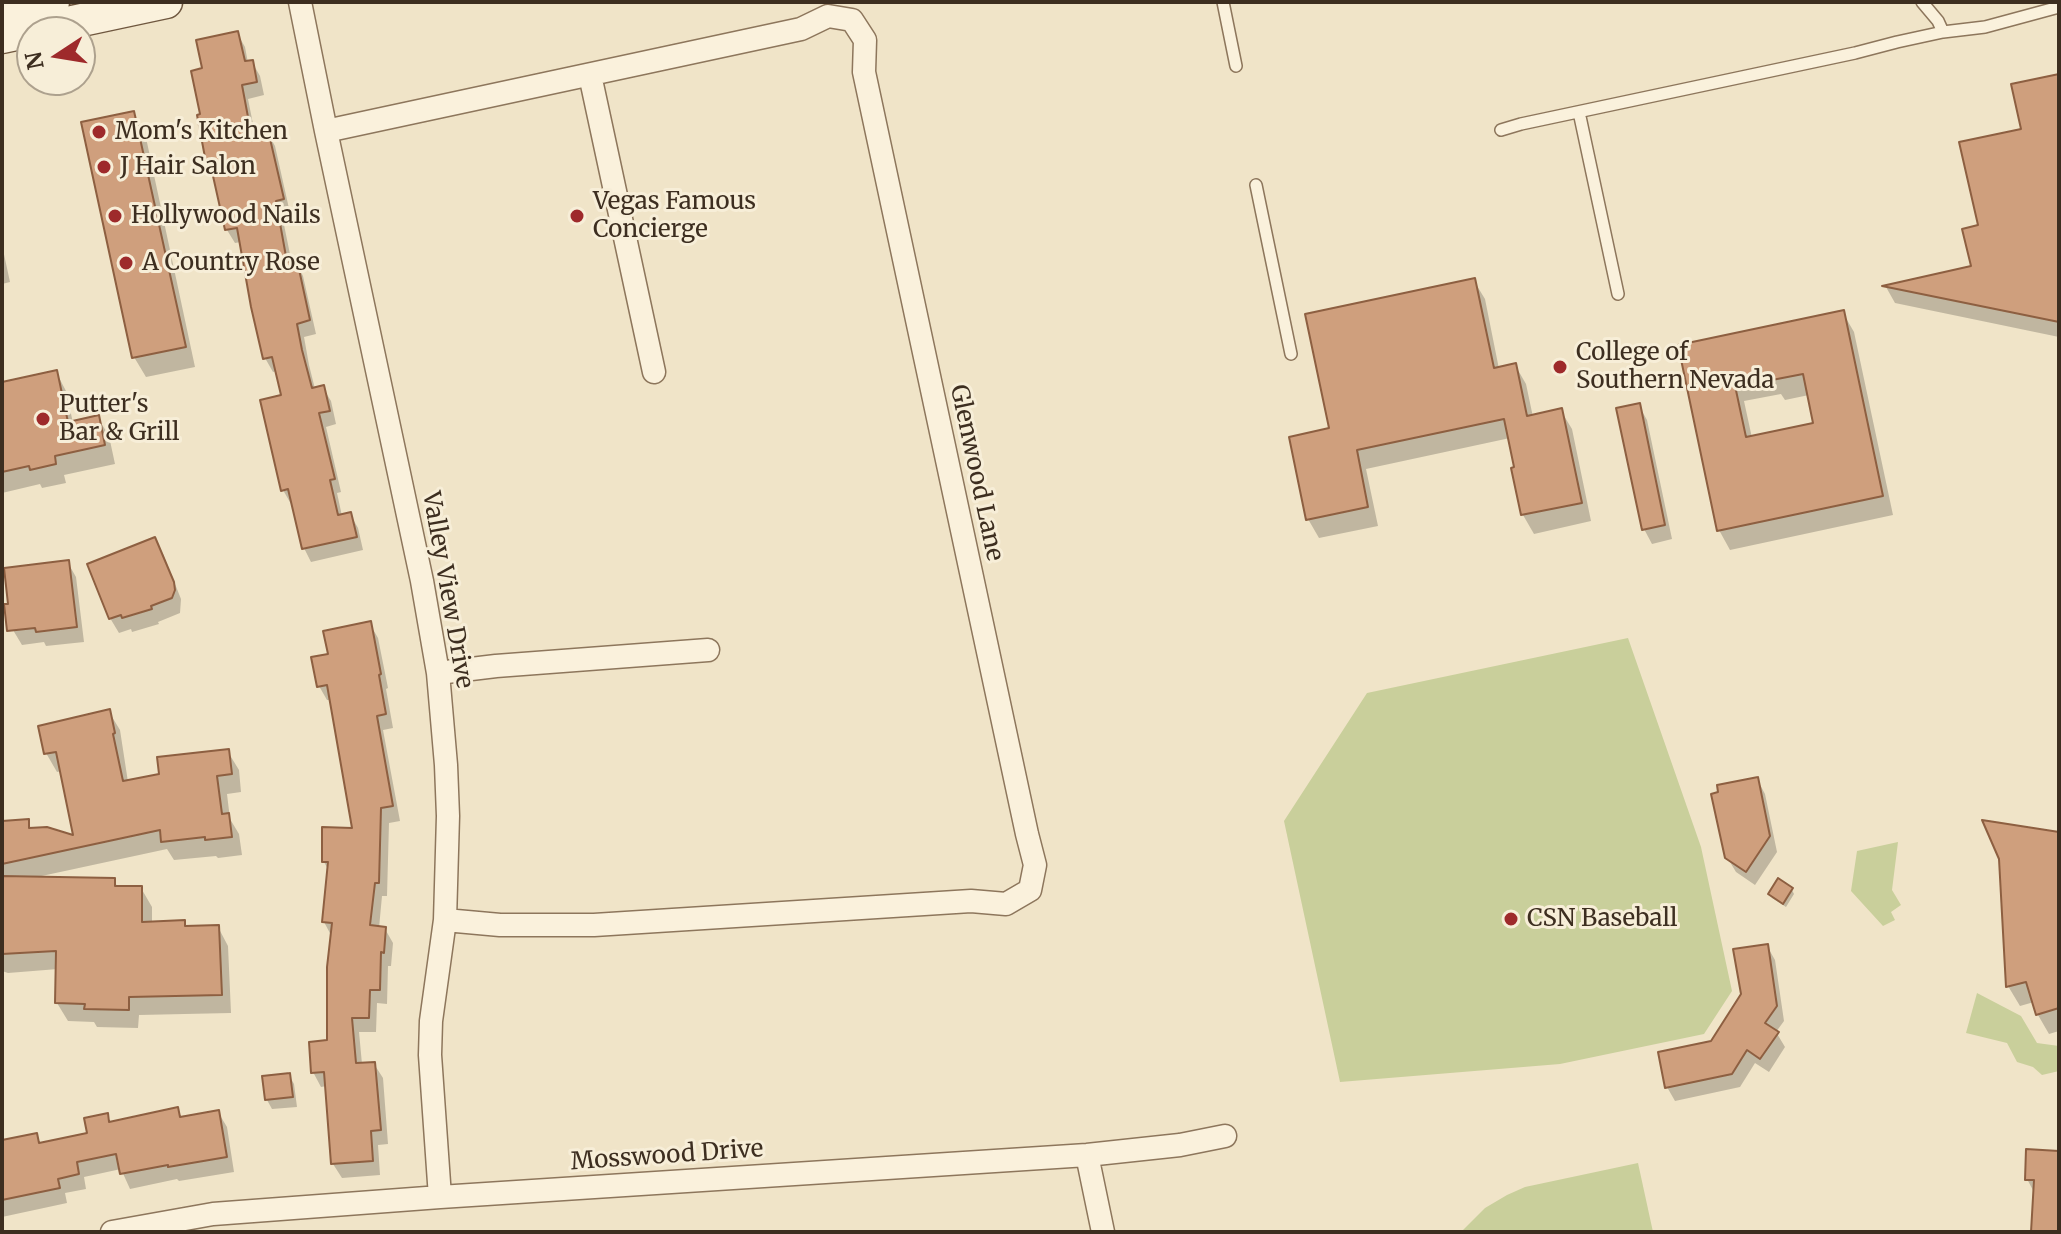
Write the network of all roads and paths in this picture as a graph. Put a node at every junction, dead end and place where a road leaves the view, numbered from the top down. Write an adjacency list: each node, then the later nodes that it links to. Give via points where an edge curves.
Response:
1 (53, 2): 7 (main road)
2 (166, 2): 9 (main road)
3 (300, 2): 14 (street, Valley View Drive)
4 (1223, 2): 10 (lane)
5 (1922, 2): 8 (lane)
6 (2059, 7): 8 (lane)
7 (2, 14)
8 (1943, 32): 12 (lane)
9 (2, 37)
10 (1236, 66)
11 (590, 75): 14 (street, Glenwood Lane); 18 (street); 21 (street, Glenwood Lane, via 801,29 828,16 852,20 865,40 864,72 1035,865 1030,890 1006,904 971,901 594,925)
12 (1579, 112): 13 (lane); 16 (lane)
13 (1501, 130)
14 (326, 131): 20 (street, Valley View Drive)
15 (1256, 185): 17 (lane)
16 (1618, 294)
17 (1291, 354)
18 (654, 372)
19 (708, 650): 20 (street)
20 (438, 673): 21 (street, Valley View Drive, via 448,816)
21 (445, 920): 24 (street, Valley View Drive, via 430,1055)
22 (1225, 1136): 23 (street, Mosswood Drive)
23 (1087, 1155): 24 (street, Mosswood Drive); 26 (street)
24 (440, 1197): 25 (street, Mosswood Drive, via 213,1214)
25 (112, 1232)
26 (1103, 1232)

